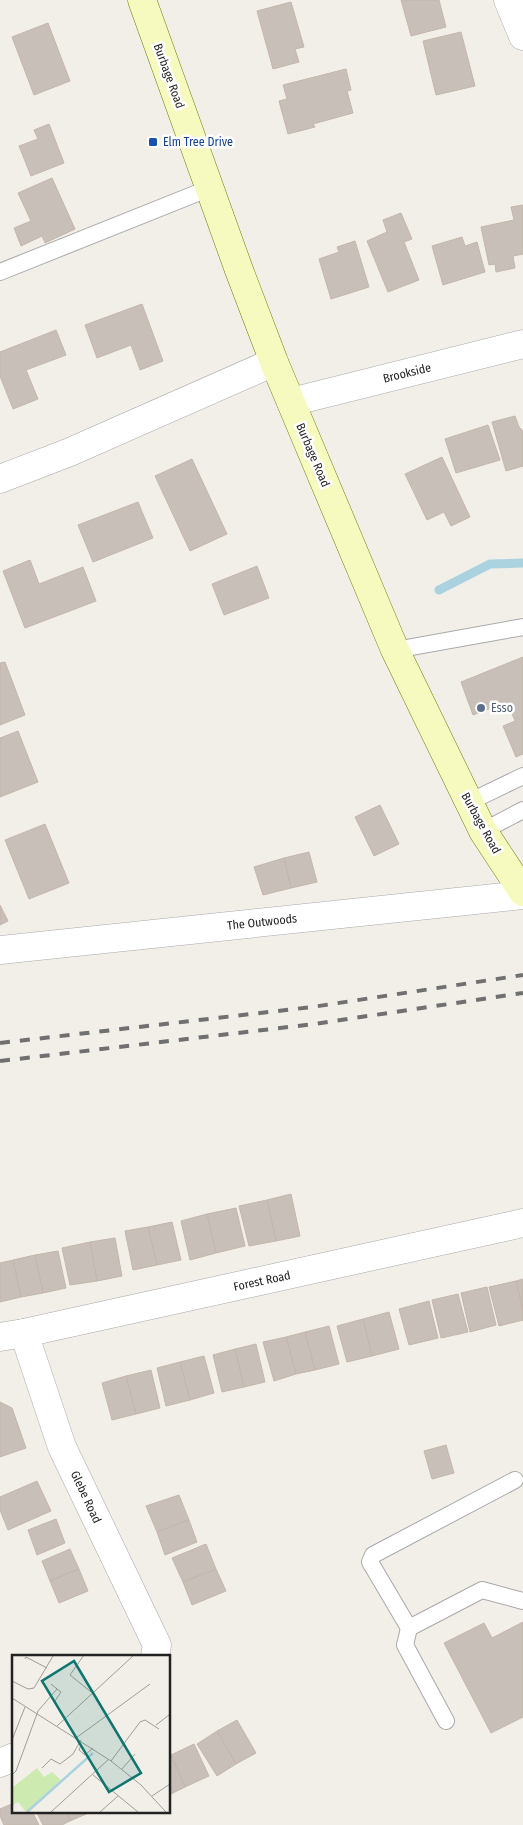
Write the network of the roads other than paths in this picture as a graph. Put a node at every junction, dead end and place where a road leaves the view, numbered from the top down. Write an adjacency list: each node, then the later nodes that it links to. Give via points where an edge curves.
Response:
1 (142, 0): 4 (main road, Burbage Road)
2 (508, 0): 3 (street)
3 (523, 36)
4 (210, 188): 5 (lane); 7 (main road, Burbage Road)
5 (0, 272)
6 (523, 344): 8 (street, Brookside)
7 (274, 362): 8 (main road, Burbage Road); 9 (street, via 70,452)
8 (291, 402): 11 (main road, Burbage Road)
9 (0, 479)
10 (523, 627): 11 (lane)
11 (395, 650): 13 (main road, Burbage Road)
12 (523, 776): 13 (lane)
13 (469, 802): 15 (main road, Burbage Road)
14 (523, 810): 15 (lane)
15 (483, 831): 16 (main road, Burbage Road)
16 (523, 893): 17 (street, The Outwoods)
17 (0, 950)
18 (523, 1223): 19 (street, Forest Road)
19 (12, 1335): 23 (street, Glebe Road, via 157,1645)
20 (515, 1480): 22 (lane, via 373,1554 370,1562)
21 (523, 1601): 22 (lane, via 482,1590)
22 (409, 1628): 24 (lane, via 405,1645)
23 (155, 1655)
24 (446, 1721)
25 (12, 1758): 26 (street)
26 (0, 1763)

